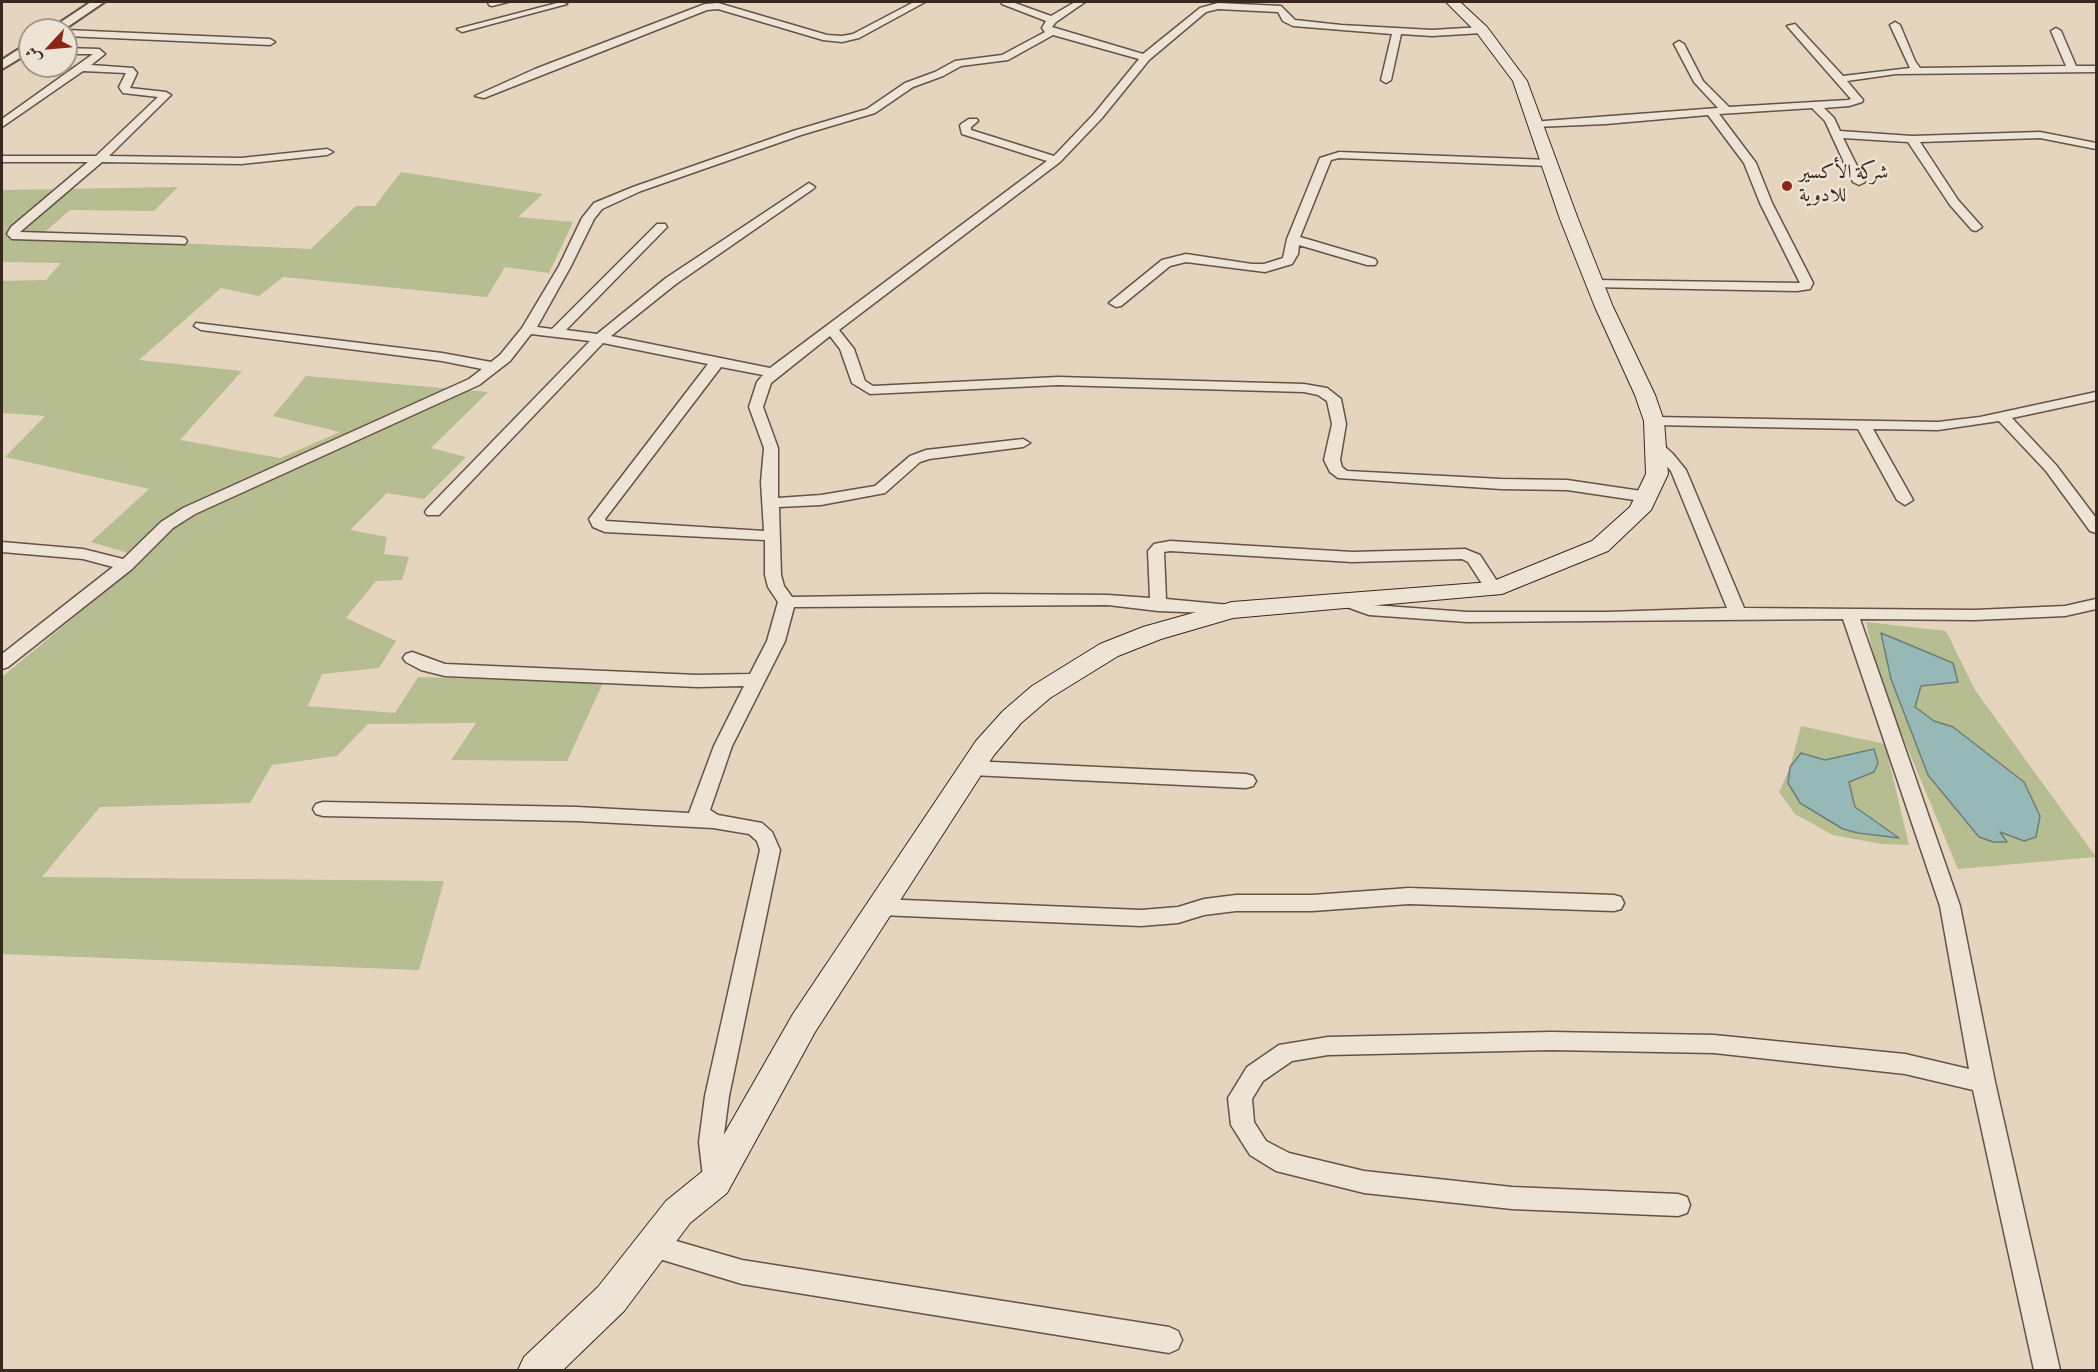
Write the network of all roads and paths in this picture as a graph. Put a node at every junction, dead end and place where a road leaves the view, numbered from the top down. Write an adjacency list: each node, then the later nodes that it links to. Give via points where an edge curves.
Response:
1 (98, 2): 10 (street)
2 (503, 2): 8 (street)
3 (566, 2): 14 (street)
4 (920, 2): 32 (street, via 856,36 842,39 826,38 718,6 705,7)
5 (1005, 2): 11 (street)
6 (1081, 2): 11 (street)
7 (1453, 2): 15 (main road)
8 (492, 3)
9 (1286, 5): 16 (street, via 1286,19 1293,23); 24 (street, via 1208,8)
10 (73, 18)
11 (1052, 20): 18 (street, via 1047,25)
12 (1895, 25): 27 (street)
13 (1792, 26): 30 (street)
14 (462, 29)
15 (1482, 30): 16 (street); 38 (main road, via 1520,81)
16 (1397, 31): 31 (street)
17 (2056, 31): 28 (street)
18 (1052, 32): 24 (street); 58 (street, via 1004,58 958,63 909,85 871,111 797,133 598,206)
19 (78, 34): 20 (street)
20 (270, 42)
21 (1679, 44): 34 (street, via 1699,82)
22 (78, 51): 26 (street, via 99,52)
23 (18, 55): 25 (street)
24 (1145, 58): 45 (street)
25 (2, 64)
26 (82, 68): 37 (street); 44 (street, via 129,70 132,73 124,87 127,91 166,95)
27 (1916, 69): 28 (street); 30 (street)
28 (2072, 69): 29 (street)
29 (2097, 69)
30 (1840, 79): 33 (street, via 1858,100)
31 (1386, 80)
32 (480, 96)
33 (1815, 105): 34 (street); 39 (street, via 1830,120)
34 (1726, 110): 35 (street)
35 (1711, 111): 38 (street); 54 (street, via 1750,163 1807,283 1805,286)
36 (973, 121): 45 (street, via 963,130)
37 (2, 124)
38 (1535, 124): 46 (main road)
39 (1836, 134): 40 (street); 47 (street)
40 (1912, 139): 41 (street, via 2040,135); 50 (street, via 1954,202)
41 (2097, 146)
42 (327, 152): 44 (street, via 241,161)
43 (2, 159): 44 (street)
44 (99, 159): 52 (street, via 13,234)
45 (1056, 160): 57 (street)
46 (1550, 163): 51 (street, via 1332,155 1323,163); 54 (main road)
47 (1859, 182)
48 (809, 187): 60 (street, via 670,281)
49 (661, 227): 59 (street)
50 (1976, 227)
51 (1293, 239): 53 (street); 55 (street, via 1288,261 1264,268 1186,258 1166,263)
52 (181, 241)
53 (1371, 262)
54 (1595, 284): 67 (main road, via 1645,395)
55 (1116, 303)
56 (201, 326): 62 (street)
57 (832, 329): 63 (street); 69 (street, via 847,348 859,383 870,390 1058,381 1304,388 1322,391 1334,399 1339,424 1332,460 1343,475 1567,485)
58 (528, 330): 59 (street); 62 (street)
59 (555, 333): 60 (street)
60 (600, 338): 61 (street); 72 (street)
61 (718, 361): 63 (street); 74 (street, via 597,519 605,527)
62 (495, 367): 76 (street, via 450,394 208,501 167,525)
63 (773, 373): 71 (street, via 764,382 756,407 771,448)
64 (2097, 396): 65 (street)
65 (2002, 416): 66 (street, via 1938,426); 73 (street, via 2051,468)
66 (1864, 426): 67 (street); 70 (street)
67 (1655, 434): 69 (main road, via 1657,474); 83 (street, via 1678,470)
68 (1023, 443): 71 (street, via 926,455 915,459 880,490 821,500)
69 (1648, 497): 77 (main road, via 1640,510 1600,546)
70 (1905, 500)
71 (770, 503): 74 (street)
72 (433, 512)
73 (2097, 528)
74 (773, 536): 78 (street, via 773,575)
75 (2, 547): 76 (street, via 83,554)
76 (126, 565): 86 (street)
77 (1494, 589): 79 (main road); 81 (street, via 1474,559 1465,554 1352,557 1170,546 1156,551)
78 (787, 602): 81 (street, via 1108,600); 87 (street, via 776,641)
79 (1350, 602): 82 (main road); 83 (street, via 1401,614 1467,617)
80 (2097, 604): 84 (street, via 2065,611 1975,615)
81 (1158, 606): 82 (street)
82 (1232, 610): 88 (main road, via 1152,633 1081,666 1012,717)
83 (1738, 613): 84 (street)
84 (1850, 614): 94 (street, via 1950,906)
85 (412, 658): 87 (street, via 445,670)
86 (2, 663)
87 (756, 680): 91 (street, via 723,746 699,813)
88 (971, 768): 89 (street); 93 (main road)
89 (1246, 781)
90 (323, 809): 91 (street)
91 (713, 821): 95 (street, via 755,828 765,837 770,850 717,1096 711,1142)
92 (1614, 903): 93 (street, via 1409,896 1312,903 1236,903 1141,918)
93 (880, 907): 95 (main road, via 804,1023)
94 (1983, 1082): 96 (street, via 1905,1065 1714,1044 1551,1041 1328,1046 1287,1052 1256,1074 1240,1098 1243,1125 1258,1148 1284,1163 1364,1182 1512,1198); 100 (street)
95 (715, 1182): 97 (main road, via 678,1212)
96 (1678, 1205)
97 (652, 1246): 98 (street, via 741,1272); 99 (main road, via 611,1299)
98 (1169, 1340)
99 (537, 1371)
100 (2048, 1371)

